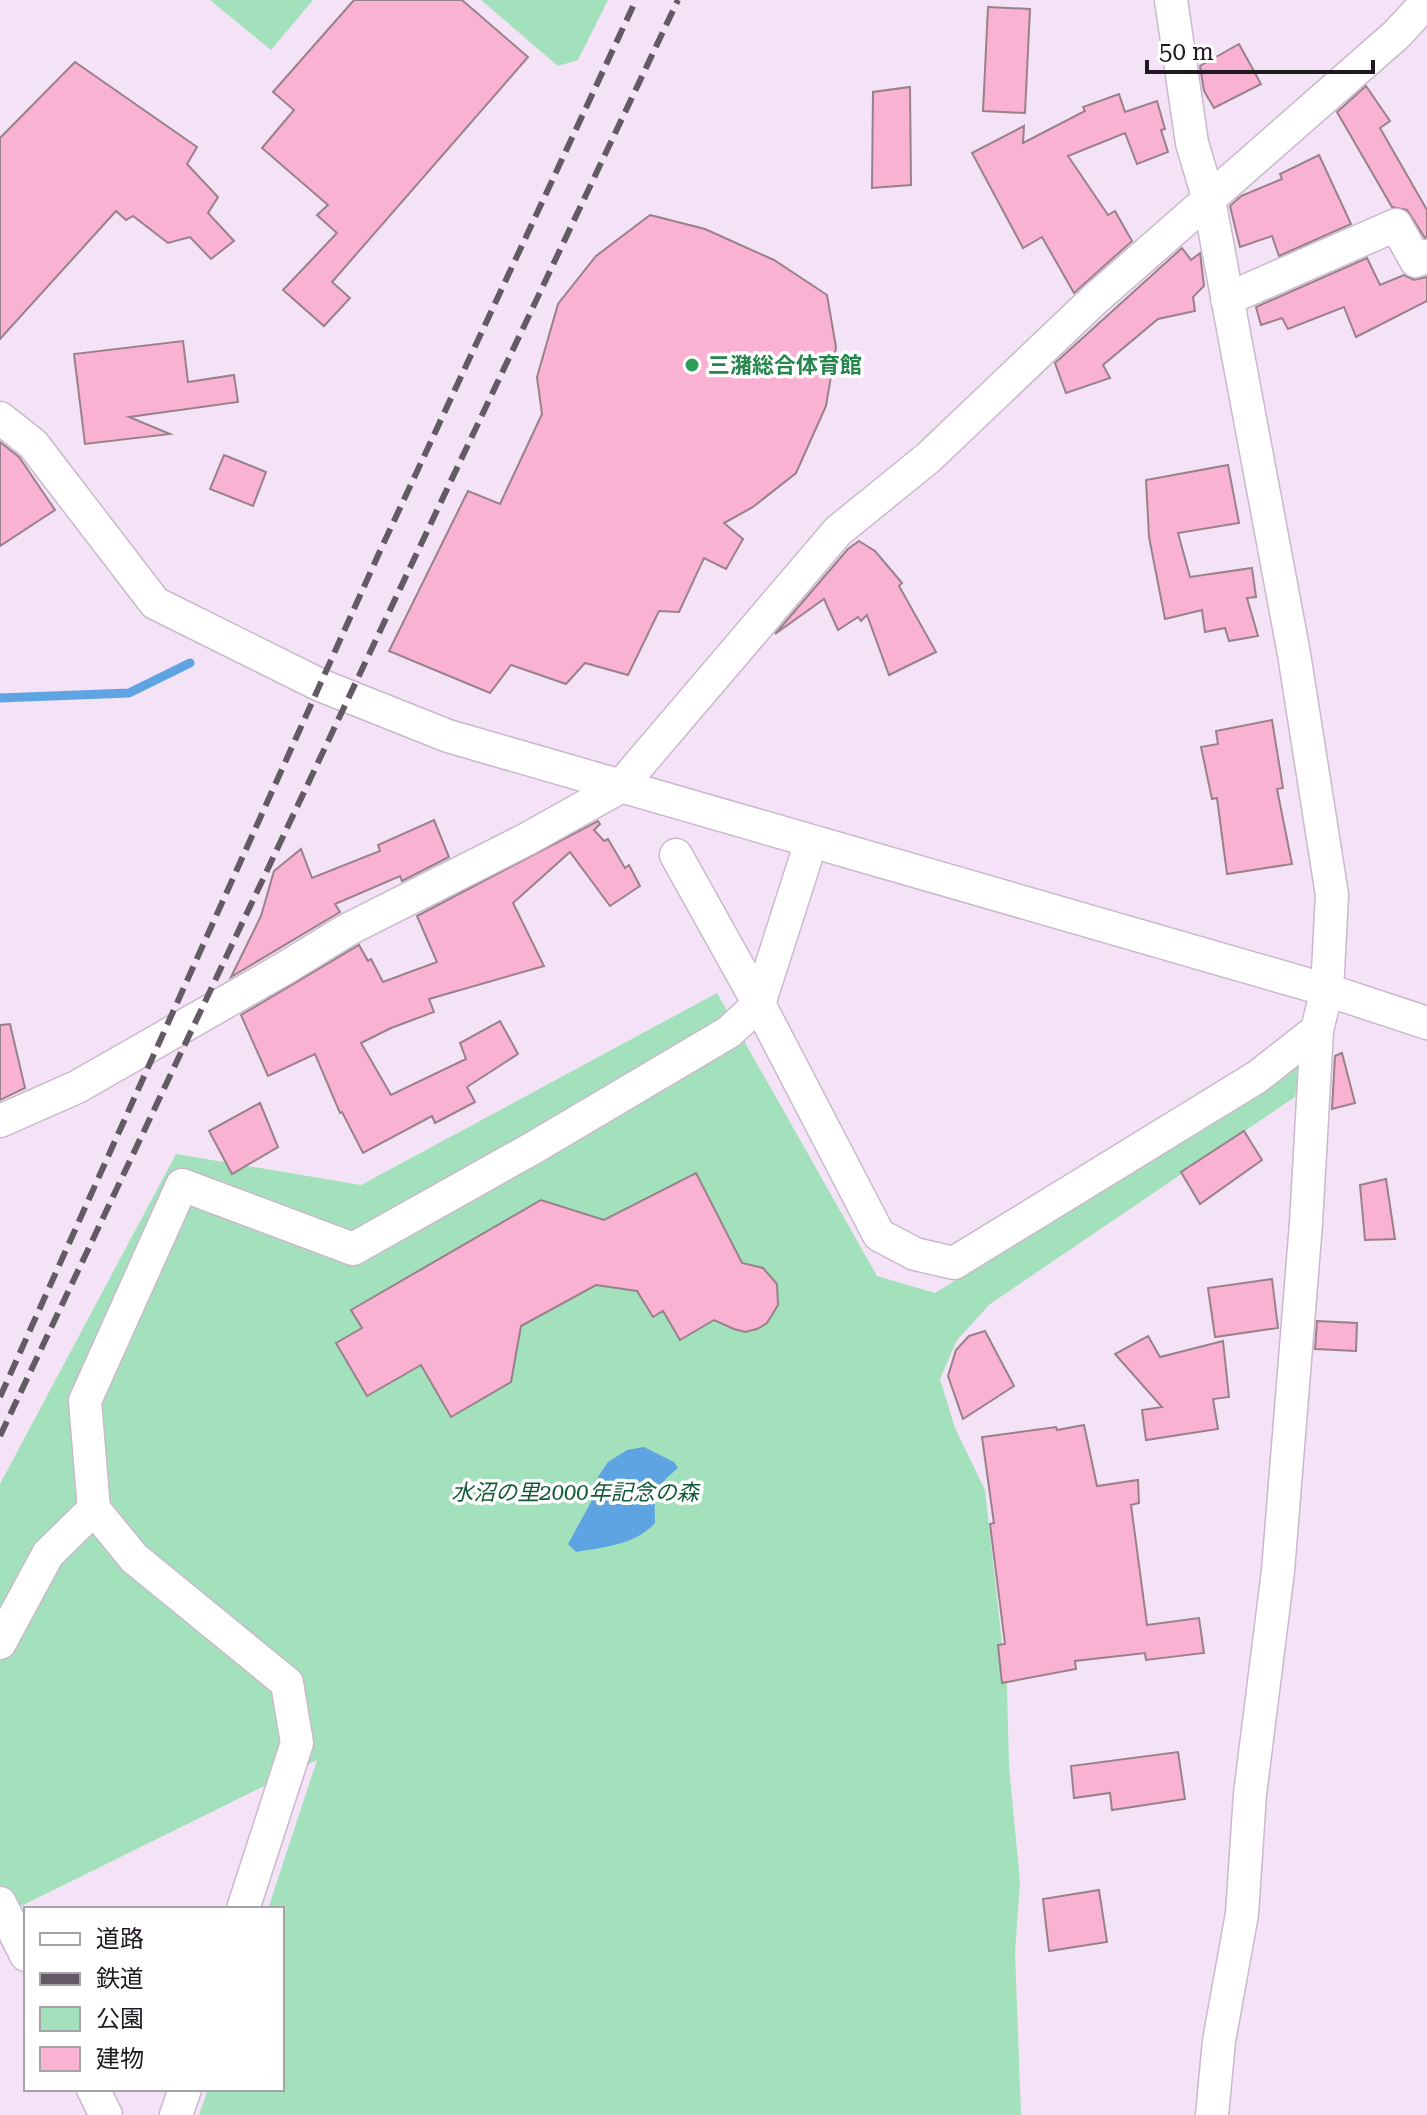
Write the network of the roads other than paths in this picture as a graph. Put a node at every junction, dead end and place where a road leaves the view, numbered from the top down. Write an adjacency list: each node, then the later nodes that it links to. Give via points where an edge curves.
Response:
1 (1171, 0): 3 (street, via 1192,143)
2 (1427, 2): 3 (street)
3 (1209, 200): 5 (street); 7 (street, via 1095,299 928,458 838,531)
4 (1427, 256): 5 (street, via 1416,261 1396,225)
5 (1227, 299): 10 (street, via 1294,654 1330,880)
6 (0, 418): 7 (street, via 33,444 155,603 364,704 448,736)
7 (620, 787): 8 (street); 14 (street, via 347,930 77,1087)
8 (811, 842): 10 (street); 11 (street)
9 (676, 855): 11 (street)
10 (1327, 990): 12 (street); 13 (street)
11 (759, 1004): 13 (street, via 879,1235 915,1254 954,1263 1257,1077); 15 (street, via 729,1032 353,1249 182,1185 85,1401)
12 (1427, 1023)
13 (1317, 1030): 24 (street, via 1278,1571 1250,1794 1242,1914 1219,2041)
14 (0, 1121)
15 (94, 1509): 16 (street, via 48,1554); 18 (street, via 134,1558 287,1683 297,1743)
16 (0, 1643)
17 (0, 1903): 19 (street)
18 (244, 1907)
19 (24, 1951)
20 (94, 2091): 22 (street)
21 (184, 2091): 23 (street)
22 (106, 2115)
23 (176, 2115)
24 (1212, 2115)

